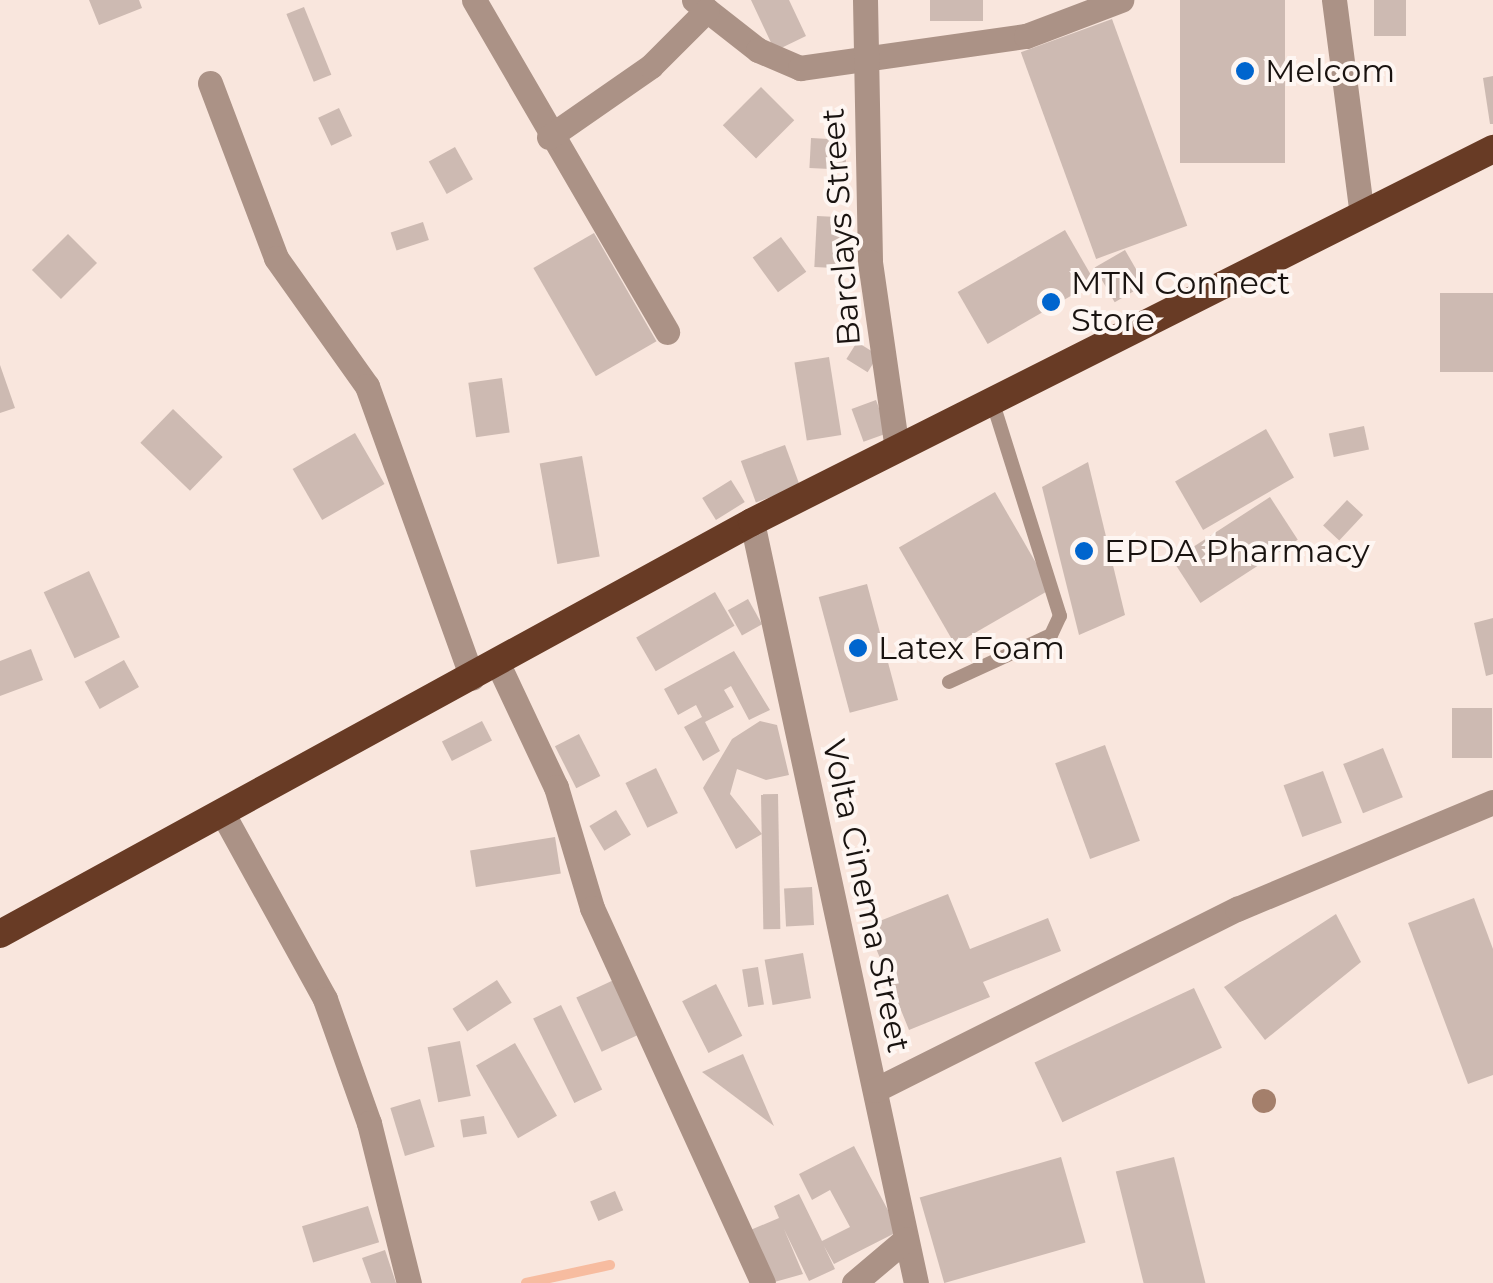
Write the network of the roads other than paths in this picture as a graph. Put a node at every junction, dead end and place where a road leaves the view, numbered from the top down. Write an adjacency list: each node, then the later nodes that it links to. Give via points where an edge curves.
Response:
1 (474, 0): 8 (street)
2 (865, 0): 6 (street, Barclays Street)
3 (1121, 0): 6 (street, via 1026,36)
4 (1334, 0): 10 (street)
5 (701, 5): 6 (street, via 778,61); 8 (street, via 651,66)
6 (862, 66): 13 (street, Barclays Street, via 870,262)
7 (210, 83): 16 (street, via 276,258 367,386)
8 (548, 137): 11 (street)
9 (1493, 149): 10 (highway)
10 (1360, 210): 12 (highway)
11 (667, 332)
12 (992, 400): 13 (highway); 17 (lane, via 1060,616 1050,635)
13 (897, 449): 14 (highway)
14 (752, 522): 15 (highway); 21 (street, Volta Cinema Street)
15 (498, 664): 16 (highway); 24 (street, via 556,787 592,908)
16 (472, 678): 19 (highway)
17 (949, 682)
18 (1493, 802): 21 (street, via 1237,909)
19 (223, 814): 20 (highway); 23 (street, via 325,999 369,1122)
20 (0, 934)
21 (875, 1090): 22 (street, Volta Cinema Street)
22 (906, 1239): 25 (street); 26 (street, Volta Cinema Street)
23 (410, 1283)
24 (763, 1283)
25 (854, 1283)
26 (916, 1283)

